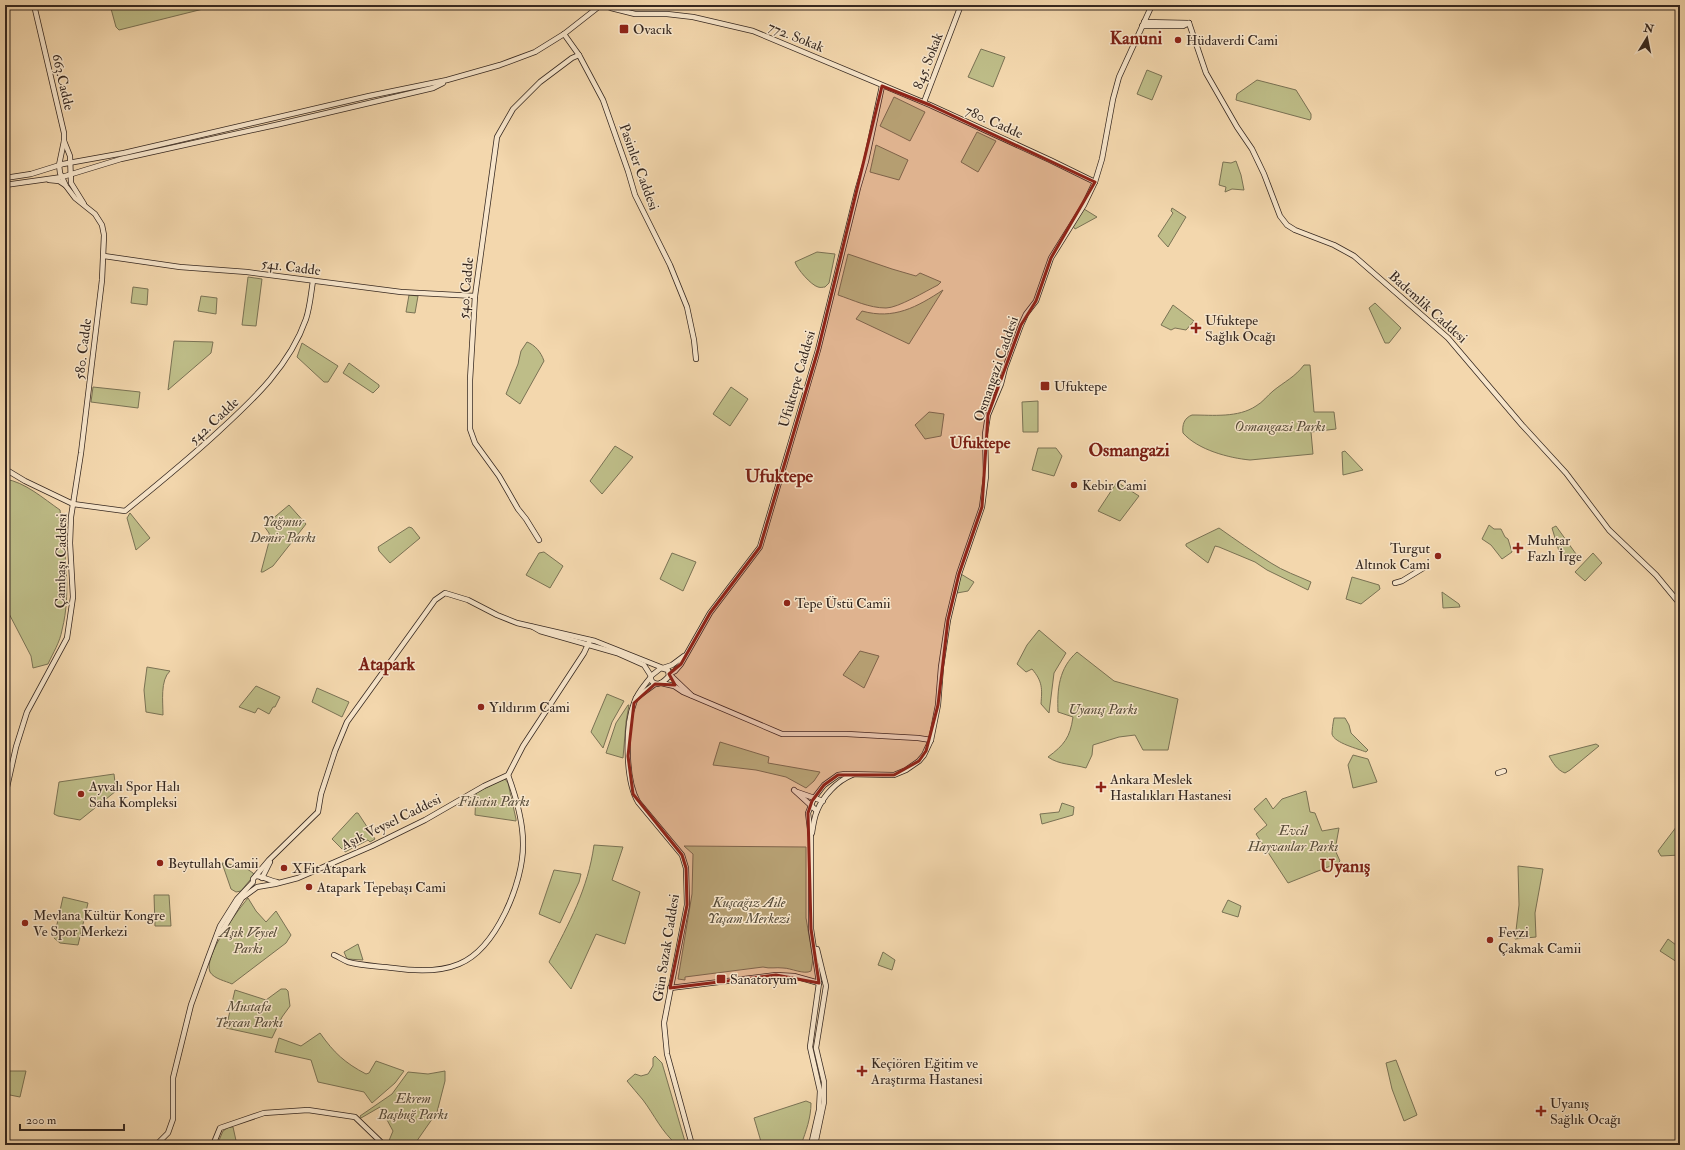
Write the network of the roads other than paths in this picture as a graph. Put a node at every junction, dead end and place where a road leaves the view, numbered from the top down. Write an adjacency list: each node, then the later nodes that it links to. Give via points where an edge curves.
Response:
1 (34, 5): 11 (street, 663.Cadde)
2 (602, 5): 6 (street); 9 (street, 772. Sokak, via 635,14 676,15 744,29 798,49)
3 (961, 5): 10 (street, 845. Sokak)
4 (1152, 5): 5 (street, Osmangazi Caddesi)
5 (1143, 24): 18 (street, Osmangazi Caddesi, via 1119,77); 31 (street, Bademlik Caddesi, via 1183,26 1189,23 1206,73 1252,149 1280,216 1295,230 1334,245 1354,256 1448,338 1566,473 1612,533 1656,575)
6 (564, 34): 7 (street, Pasinler Caddesi); 8 (street, via 535,52)
7 (579, 55): 24 (street, 540. Cadde, via 540,82 513,109 497,137); 25 (street, Pasinler Caddesi, via 603,100 635,194 670,264 687,306)
8 (447, 80): 12 (street); 14 (street, via 433,88 143,154)
9 (882, 86): 10 (street, 780. Cadde); 33 (street, Ufuktepe Caddesi, via 866,161 818,350 760,547 710,613)
10 (924, 102): 18 (street, 780. Cadde)
11 (64, 141): 12 (street, 663.Cadde); 13 (street)
12 (70, 163): 13 (street); 14 (street, 663.Cadde)
13 (59, 165): 15 (street); 16 (street, via 36,173)
14 (71, 174): 15 (street); 21 (street, 663.Cadde, via 73,187)
15 (62, 176): 17 (street); 20 (street)
16 (5, 178)
17 (41, 180): 19 (street); 20 (street, via 59,181)
18 (1095, 182): 41 (street, Osmangazi Caddesi, via 1084,205 1051,258 1036,300 1021,325 988,416 982,507 959,574 948,620 938,705)
19 (5, 185)
20 (66, 186): 21 (street, via 75,198)
21 (84, 204): 22 (street, 580. Cadde, via 95,214 102,226)
22 (104, 256): 23 (street, 541. Cadde); 27 (street, 580. Cadde)
23 (313, 281): 24 (street, 541. Cadde, via 401,292); 27 (street, 542. Cadde, via 306,318 287,358 243,409 191,457 125,511)
24 (475, 296): 28 (street, 540. Cadde, via 470,428 475,443)
25 (696, 359)
26 (5, 469): 27 (street, 542. Cadde)
27 (73, 504): 46 (street, Çambaşı Caddesi, via 70,517 73,597 67,638 27,712)
28 (539, 540)
29 (1425, 567): 30 (street)
30 (1395, 583)
31 (1680, 604)
32 (591, 643): 34 (street); 36 (street, via 644,666); 45 (street, via 523,746); 52 (street, via 496,615 468,600 445,593 435,600 346,722 334,751 318,812)
33 (684, 656): 34 (street, Ufuktepe Caddesi, via 672,665); 35 (street, Ufuktepe Caddesi, via 678,667)
34 (662, 668): 35 (street, via 668,670); 36 (street, Ufuktepe Caddesi)
35 (669, 674): 37 (street, Ufuktepe Caddesi); 39 (street)
36 (651, 677): 38 (street); 40 (street, Gün Sazak Caddesi)
37 (661, 683): 38 (street); 39 (street, via 674,686)
38 (655, 684): 40 (street)
39 (691, 695): 41 (street, via 782,734 847,734)
40 (636, 698): 62 (street, Gün Sazak Caddesi, via 630,714 628,756 633,794 682,855 686,868 687,906)
41 (931, 740): 44 (street, Osmangazi Caddesi, via 924,755 906,770 894,775)
42 (1504, 771): 43 (street)
43 (1498, 773)
44 (855, 774): 47 (street, Osmangazi Caddesi, via 833,778); 48 (street, via 846,777)
45 (508, 775): 56 (street, Aşık Veysel Caddesi, via 377,844 298,878); 60 (street, via 514,790 522,831 522,864 509,905 489,941 464,962 442,969 407,970 348,962)
46 (5, 796)
47 (814, 798): 48 (street); 49 (street, Osmangazi Caddesi); 49 (street, via 794,790)
48 (822, 801): 50 (street)
49 (810, 806): 50 (street); 51 (street, via 808,813)
50 (816, 811): 51 (street)
51 (811, 837): 58 (street)
52 (274, 856): 53 (street, Aşık Veysel Caddesi); 54 (street)
53 (256, 876): 54 (street); 55 (street, Aşık Veysel Caddesi)
54 (262, 878): 56 (street); 57 (street)
55 (253, 882): 57 (street); 59 (street, Aşık Veysel Caddesi, via 233,905)
56 (280, 883): 57 (street, Aşık Veysel Caddesi)
57 (259, 886): 59 (street, Aşık Veysel Caddesi, via 242,898)
58 (811, 929): 61 (street); 68 (street, via 826,986 816,1048 824,1082 824,1102)
59 (218, 933): 63 (street, Aşık Veysel Caddesi, via 191,1005 174,1078 173,1118 168,1133)
60 (334, 955)
61 (819, 983): 62 (street, via 794,976 776,975); 67 (street, via 810,1047 820,1091 819,1110)
62 (670, 988): 66 (street, Gün Sazak Caddesi, via 664,1023 667,1054)
63 (156, 1145)
64 (213, 1145): 65 (street, via 220,1128 235,1122 264,1113 308,1110 355,1117)
65 (384, 1145)
66 (692, 1145)
67 (811, 1145)
68 (815, 1145)

